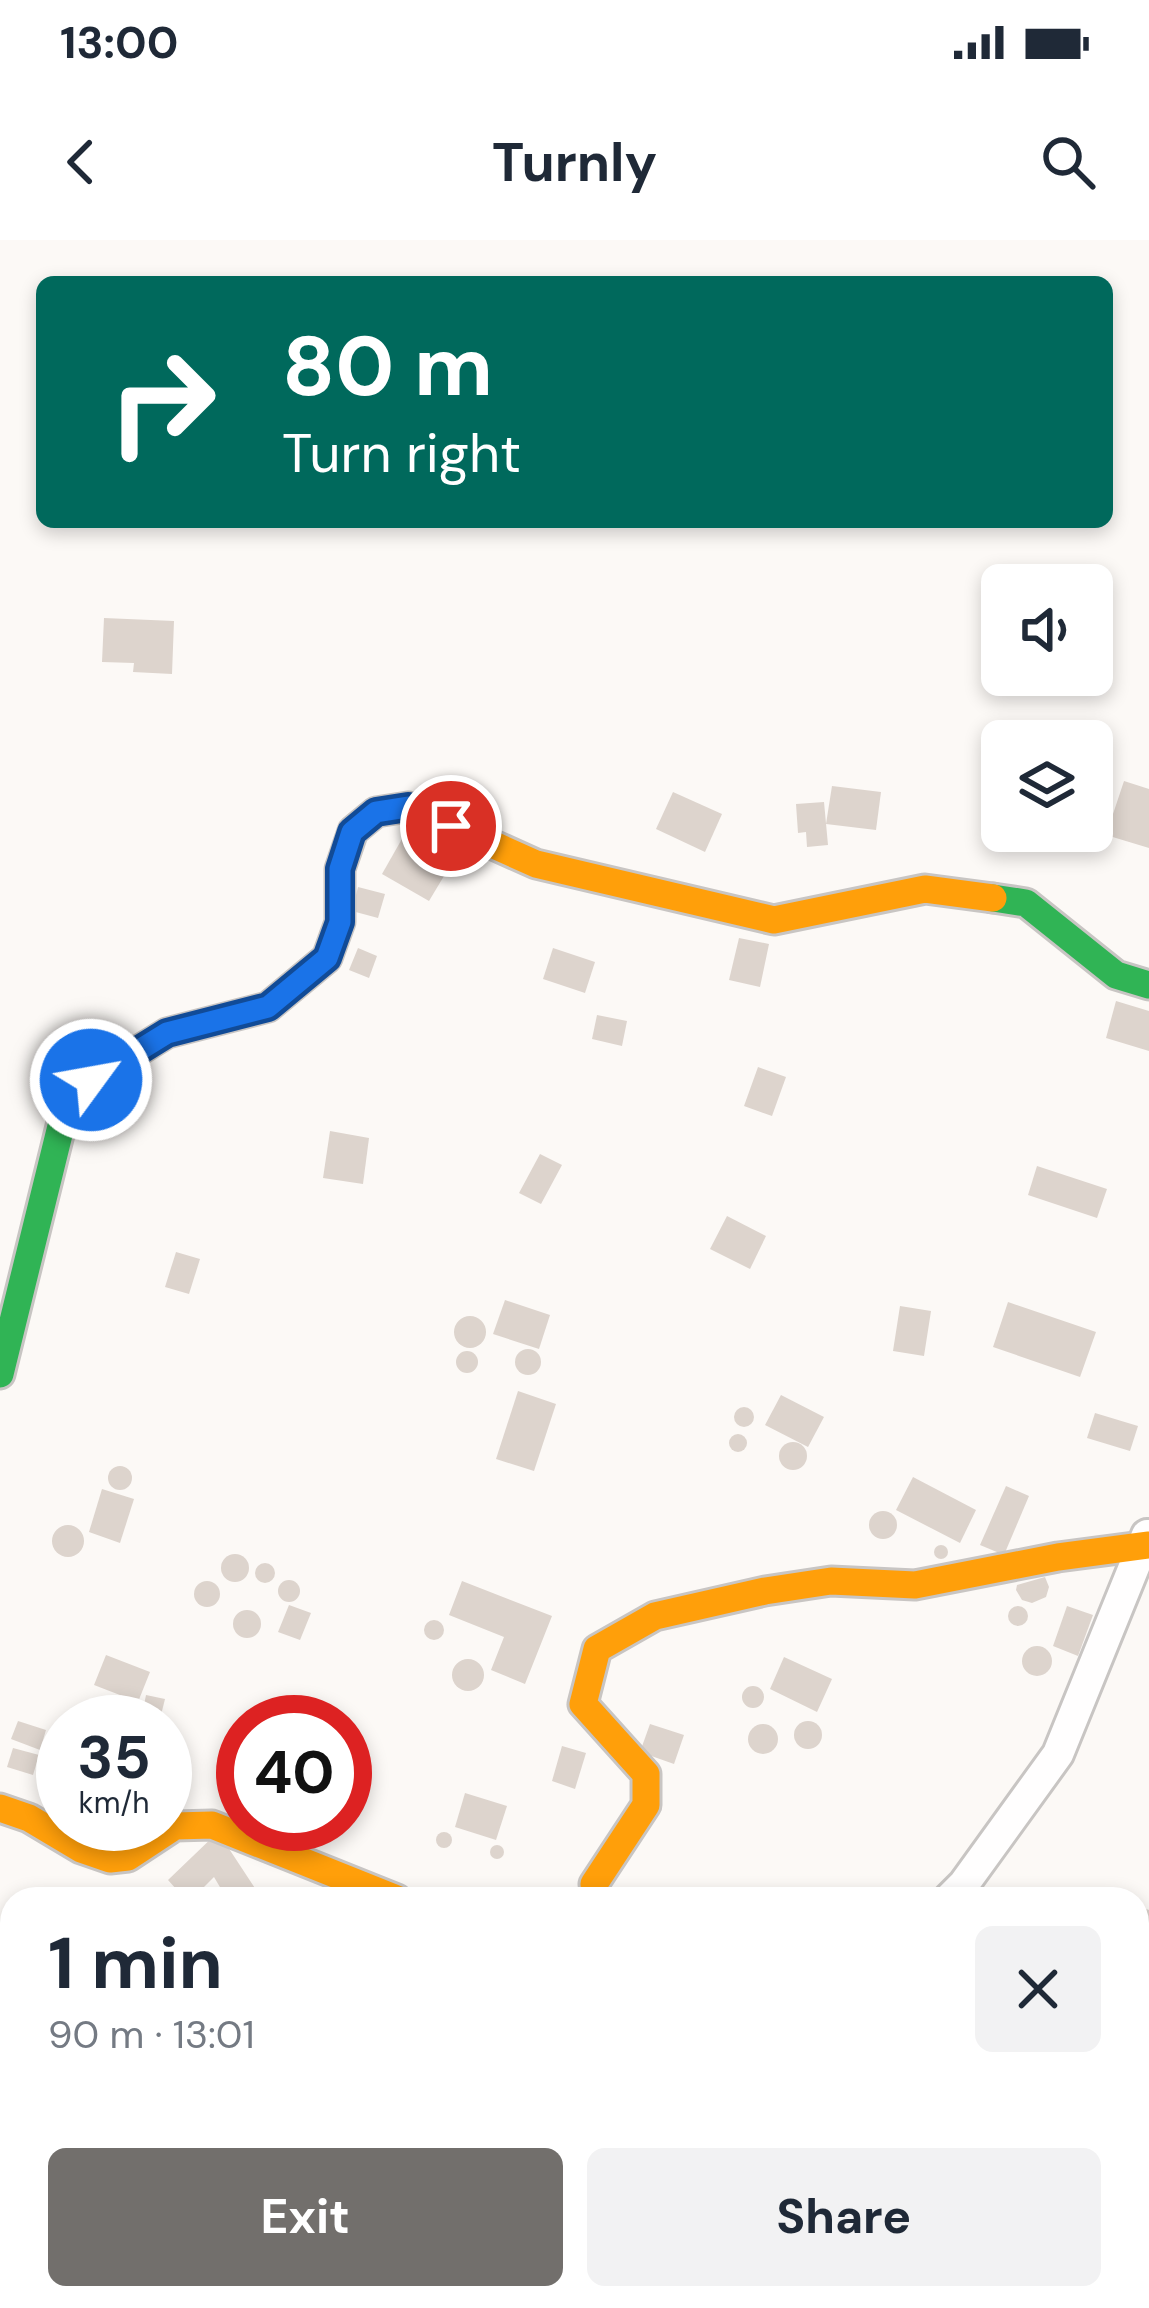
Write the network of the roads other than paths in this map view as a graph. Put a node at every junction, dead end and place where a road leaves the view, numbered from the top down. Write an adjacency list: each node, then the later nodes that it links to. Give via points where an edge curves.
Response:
1 (1149, 986): 2 (street, via 1116,975 1026,903 925,889 774,920 536,864 408,807 376,812 352,832 327,958 268,1007 167,1033 91,1080 64,1114)
2 (0, 1374)
3 (1147, 1540): 5 (street, via 915,1585 830,1581 765,1591 655,1616 597,1649 583,1704 646,1774 646,1805); 7 (street, via 1058,1754)
4 (0, 1808): 6 (street, via 113,1860 130,1858 170,1827 212,1825)
5 (594, 1884)
6 (367, 1887)
7 (961, 1887)

